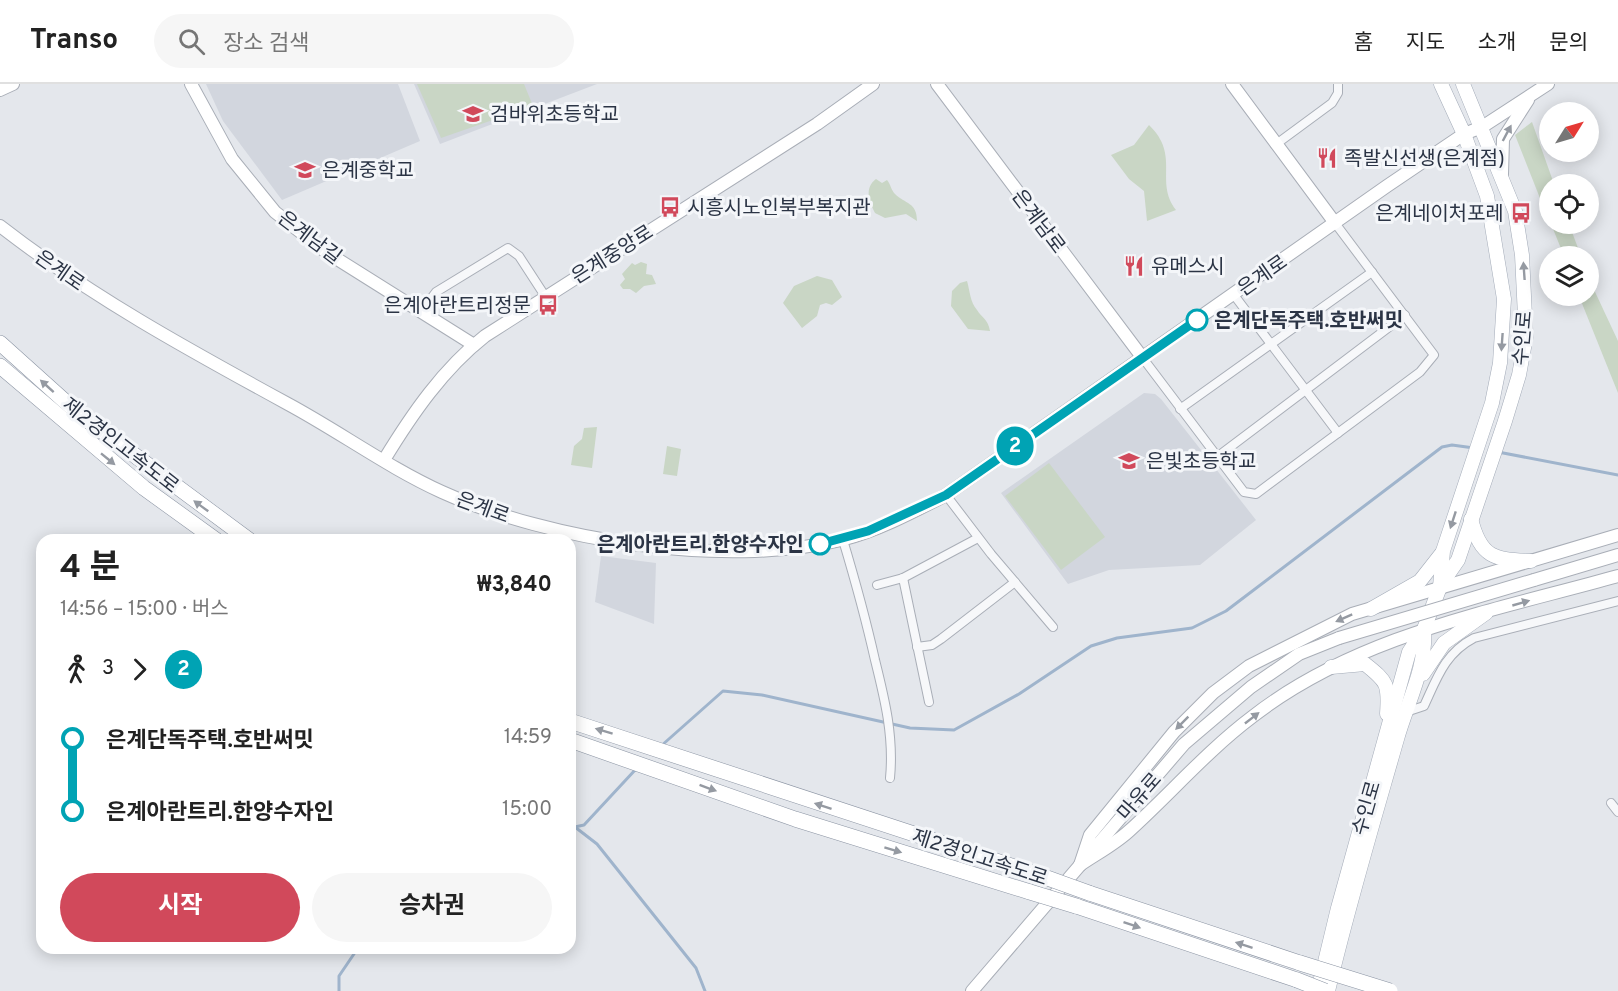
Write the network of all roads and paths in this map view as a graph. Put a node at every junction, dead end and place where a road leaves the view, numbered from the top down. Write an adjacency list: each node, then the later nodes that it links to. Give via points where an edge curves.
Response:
1 (13, 84): 10 (street)
2 (191, 84): 21 (street, 은계남길, via 232,159 275,212 326,252)
3 (873, 84): 20 (street, 은계중앙로, via 817,124)
4 (937, 84): 26 (street, 은계남로)
5 (1232, 84): 14 (street)
6 (1338, 84): 14 (street, via 1332,103)
7 (1441, 84): 13 (main road, 수인로)
8 (1463, 84): 12 (main road, 수인로)
9 (1548, 84): 11 (street, 은계로)
10 (0, 90)
11 (1531, 96): 12 (street, 은계로); 15 (street, one-way to 11, via 1503,139)
12 (1482, 127): 13 (street, 은계로); 15 (main road, 수인로)
13 (1464, 134): 16 (street, 은계로); 40 (main road, 수인로, one-way to 40, via 1487,196 1504,299 1500,363 1492,403)
14 (1275, 145): 16 (street)
15 (1502, 175): 34 (main road, 수인로, one-way to 15, via 1519,375 1526,337 1522,255 1515,211)
16 (1335, 223): 18 (street); 19 (street, 은계로)
17 (0, 226): 32 (street, 은계로, via 126,314)
18 (1372, 272): 22 (street); 25 (street)
19 (1234, 295): 25 (street); 26 (street, 은계로)
20 (545, 296): 21 (street, via 519,256 508,248 436,292); 24 (street, 은계중앙로)
21 (421, 312): 24 (street, 은계남길)
22 (1405, 315): 28 (street); 30 (street, via 1434,355 1420,372)
23 (0, 343): 36 (highway, 제2경인고속도로, one-way to 23, via 78,414)
24 (474, 345): 32 (street, 은계중앙로, via 425,398)
25 (1271, 346): 28 (street); 29 (street)
26 (1142, 357): 29 (street); 33 (street, 은계로)
27 (0, 366): 35 (highway, 제2경인고속도로, one-way to 35, via 144,488)
28 (1305, 390): 30 (street); 31 (street)
29 (1180, 410): 31 (street)
30 (1338, 433): 31 (street, via 1252,495 1244,492)
31 (1217, 458)
32 (384, 460): 39 (street, 은계로, via 471,505 569,532 735,552)
33 (946, 495): 38 (street); 39 (street, 은계로)
34 (1471, 519): 42 (main road, via 1476,540 1485,551 1498,559); 47 (main road, 수인로, via 1458,560)
35 (208, 534)
36 (241, 534)
37 (1618, 535): 42 (street)
38 (978, 538): 44 (street); 45 (street)
39 (843, 540): 61 (street, via 889,724 893,748)
40 (1443, 551): 47 (main road, 수인로); 49 (main road, via 1420,581)
41 (1618, 555): 64 (street, 마유로, bridge, via 1339,638 1299,654 1251,687 1184,744)
42 (1531, 561): 47 (street)
43 (1618, 576): 50 (street, one-way to 43)
44 (903, 578): 46 (street); 53 (street)
45 (1015, 582): 51 (street); 53 (street, via 932,645)
46 (877, 585)
47 (1440, 587): 49 (street); 52 (main road, 수인로)
48 (1618, 602): 57 (street, via 1474,638 1460,645 1449,656 1424,706)
49 (1371, 609): 64 (street, one-way to 64, via 1301,638 1250,666 1213,693 1174,732 1090,836)
50 (1486, 613): 52 (street); 55 (main road, via 1444,643)
51 (1053, 627)
52 (1424, 629): 54 (street); 55 (main road, 수인로, via 1426,651); 60 (main road, 수인로, via 1409,652)
53 (917, 647): 56 (street)
54 (1331, 667): 60 (main road, via 1365,664 1383,678 1389,689); 64 (street, one-way to 54, via 1127,833 1252,716)
55 (1415, 685): 57 (main road, 수인로)
56 (929, 702)
57 (1406, 712): 67 (main road, 수인로)
58 (576, 722): 68 (highway, 제2경인고속도로, one-way to 58, bridge)
59 (576, 742): 67 (highway, 제2경인고속도로, one-way to 67, bridge, via 795,819 1076,906)
60 (1383, 748): 66 (main road, 수인로)
61 (890, 778)
62 (1611, 802): 63 (street)
63 (1618, 812)
64 (1080, 865): 65 (street, 마유로)
65 (972, 991)
66 (1318, 991)
67 (1327, 991)
68 (1390, 991)

